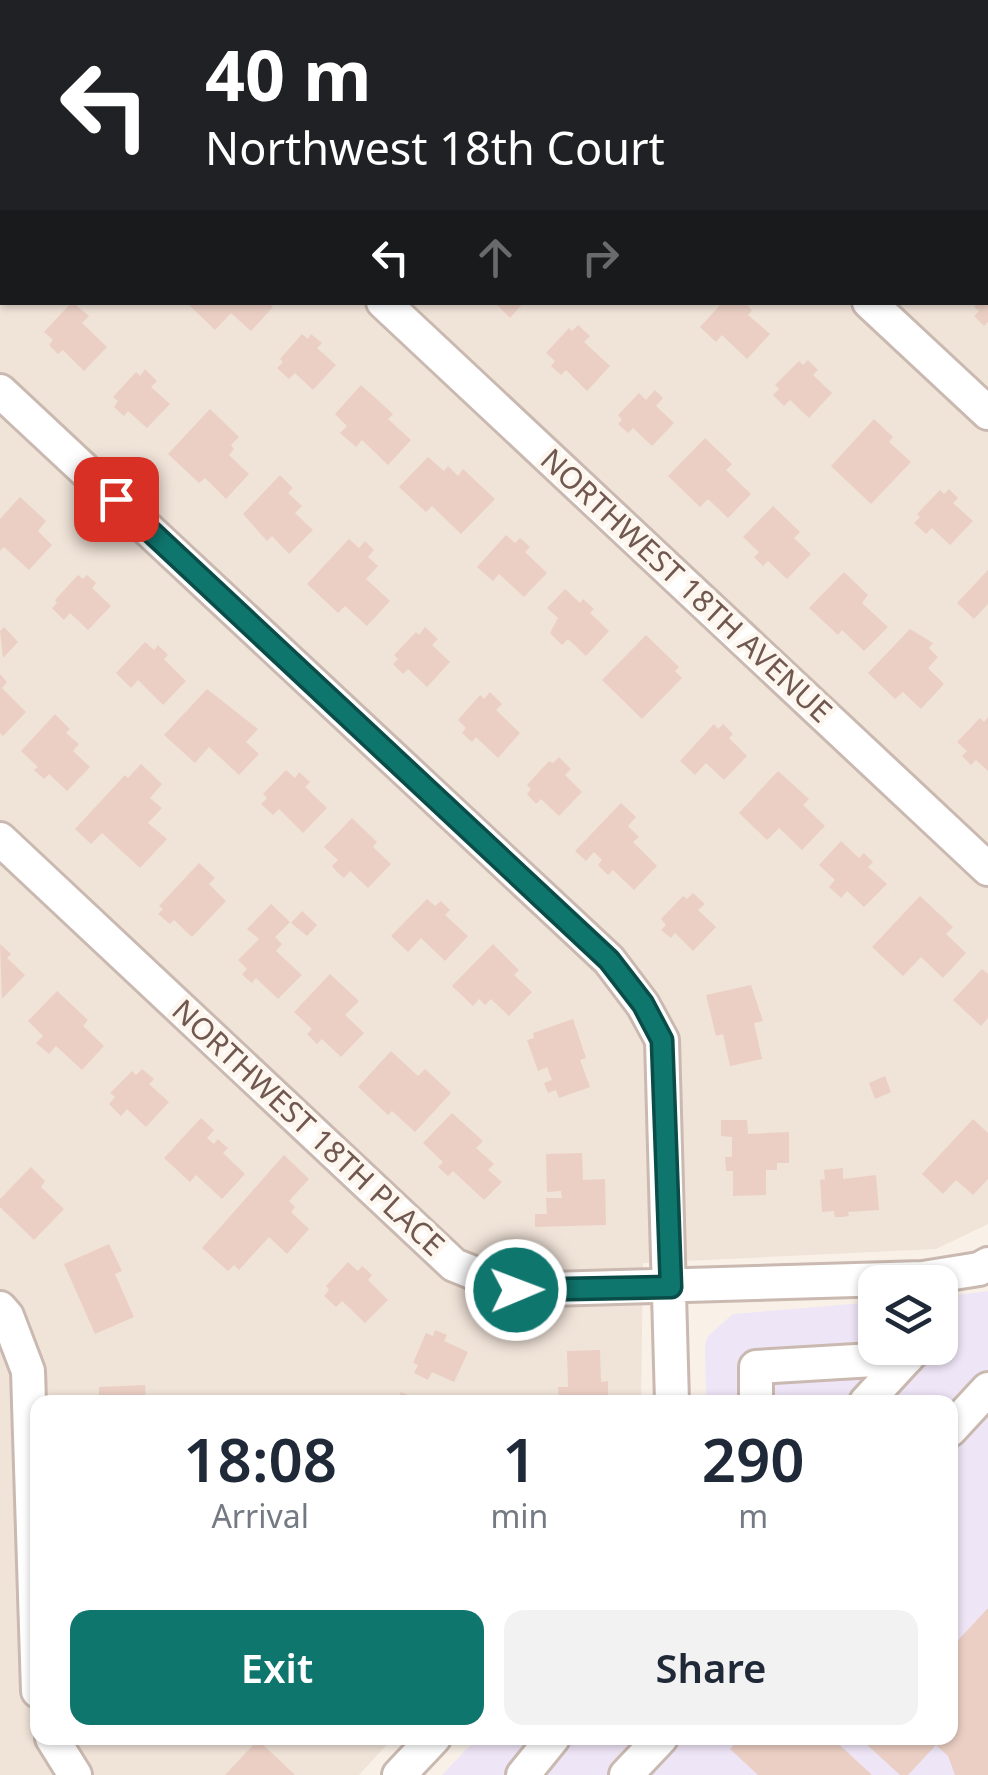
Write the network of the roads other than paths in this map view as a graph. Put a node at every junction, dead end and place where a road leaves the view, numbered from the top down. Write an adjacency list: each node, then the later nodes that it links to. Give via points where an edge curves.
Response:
1 (386, 305): 6 (street, NORTHWEST 18TH AVENUE)
2 (872, 305): 4 (street)
3 (0, 390): 10 (street, via 609,960 643,1004 662,1040)
4 (988, 413)
5 (0, 839): 10 (street, NORTHWEST 18TH PLACE, via 454,1265 516,1290)
6 (988, 868)
7 (988, 1264): 8 (street, NORTHWEST 18TH PLACE)
8 (958, 1273)
9 (858, 1282): 10 (street, NORTHWEST 18TH PLACE)
10 (671, 1287): 15 (street)
11 (0, 1308): 19 (street, via 28,1371)
12 (858, 1358): 16 (street, via 756,1366)
13 (901, 1365): 17 (street)
14 (988, 1389): 18 (street)
15 (672, 1395)
16 (756, 1395)
17 (873, 1395)
18 (958, 1421)
19 (30, 1435)
20 (56, 1745): 25 (street)
21 (428, 1745): 24 (street)
22 (547, 1745): 26 (street)
23 (654, 1745): 27 (street)
24 (401, 1774)
25 (74, 1775)
26 (523, 1775)
27 (626, 1775)

